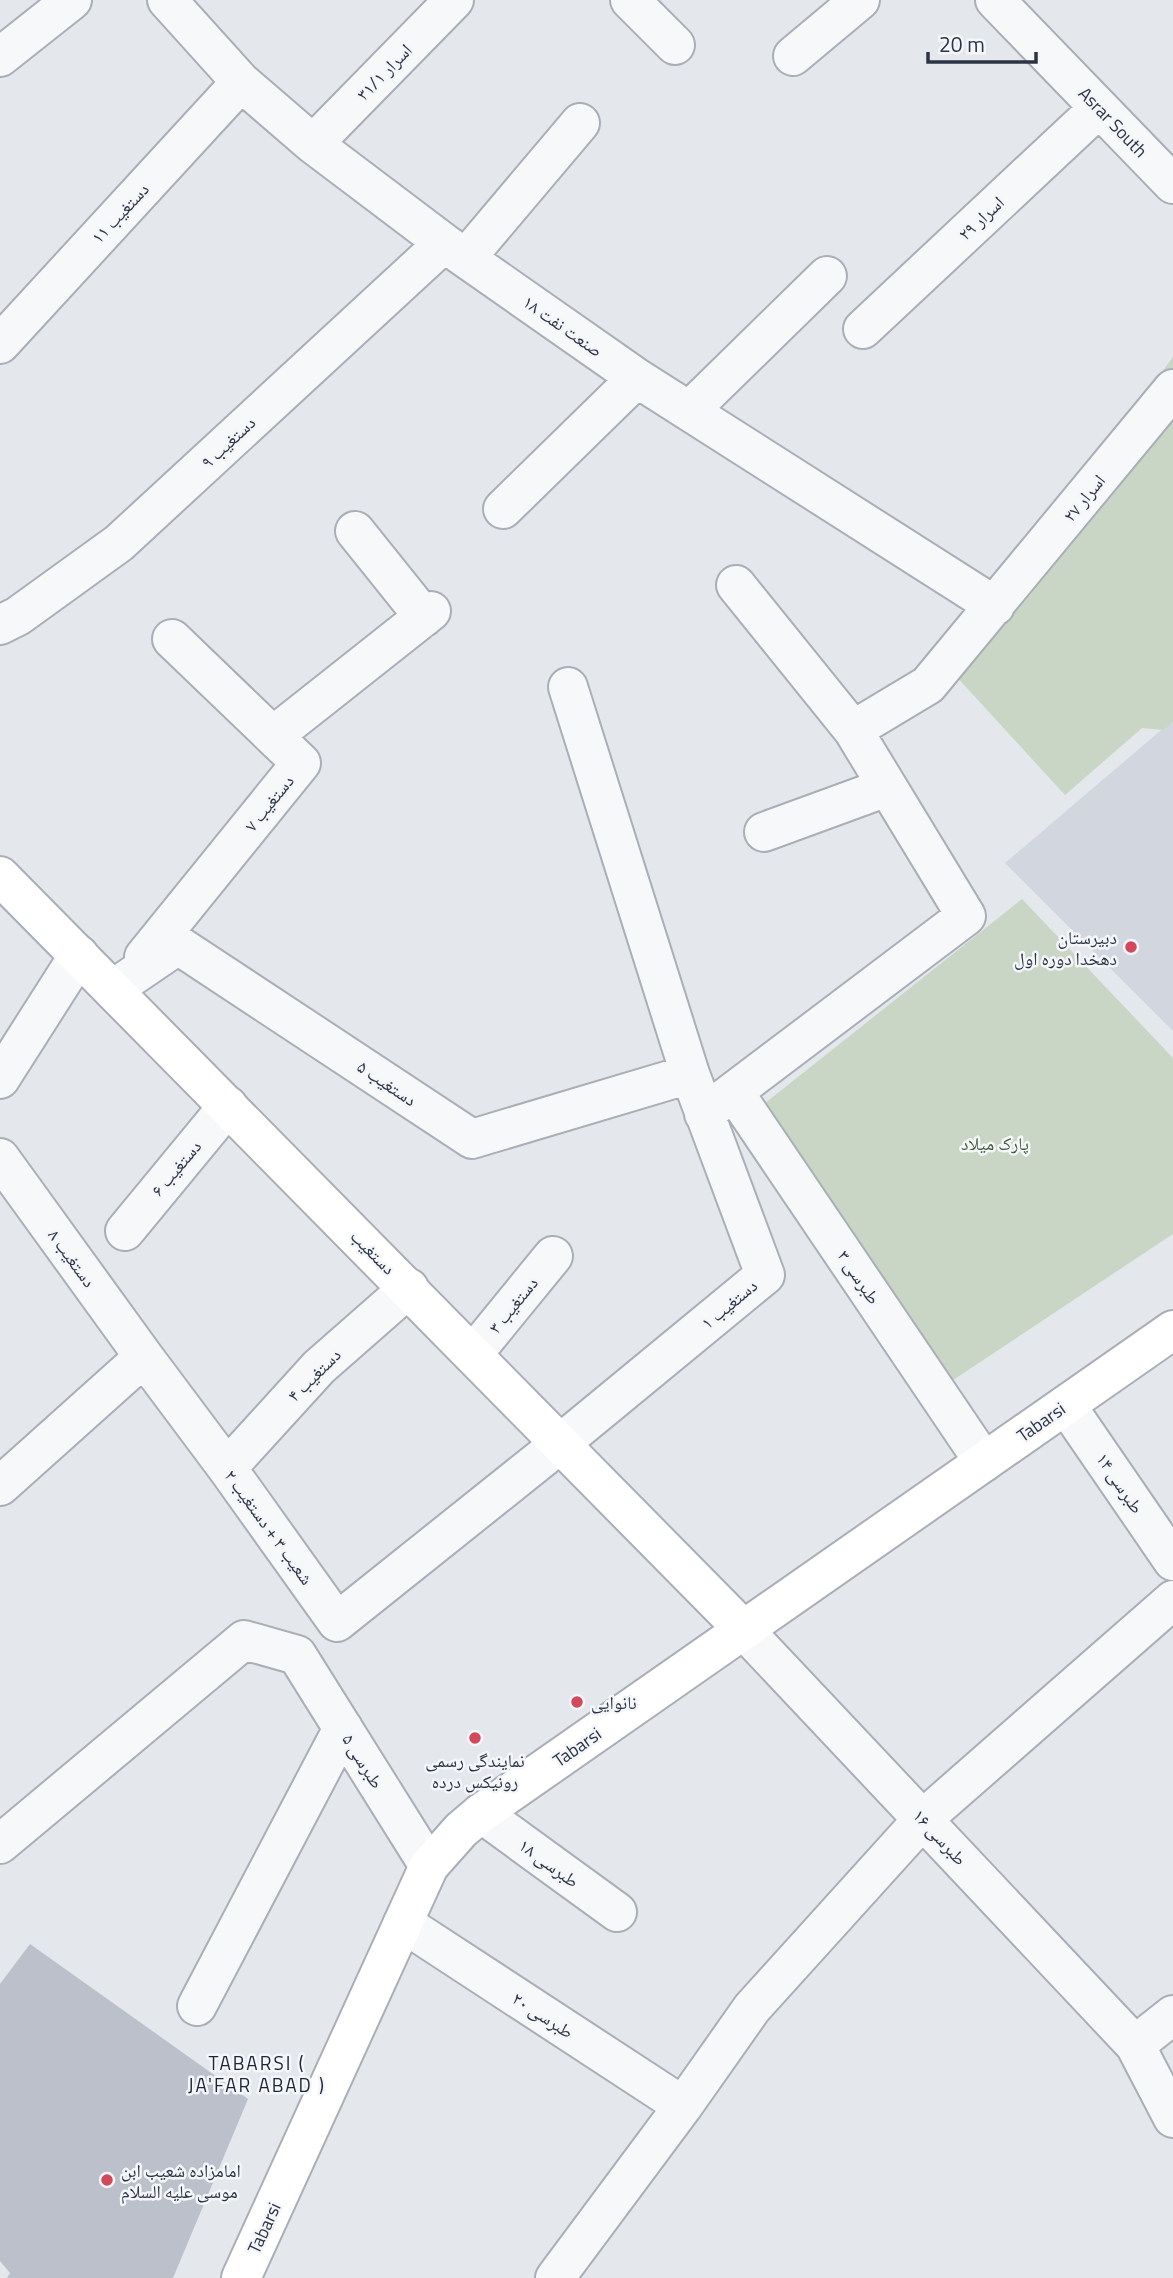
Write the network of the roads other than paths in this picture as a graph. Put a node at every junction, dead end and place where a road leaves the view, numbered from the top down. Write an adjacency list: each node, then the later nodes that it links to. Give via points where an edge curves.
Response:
1 (72, 0): 9 (street)
2 (167, 0): 10 (street, صنعت نفت ۱۸)
3 (454, 0): 13 (street, اسرار ۳۱/۱)
4 (630, 0): 7 (street)
5 (860, 0): 8 (street)
6 (995, 0): 11 (street, Asrar South)
7 (675, 45)
8 (793, 56)
9 (0, 57)
10 (241, 82): 13 (street, صنعت نفت ۱۸); 18 (street, دستغیب ۱۱)
11 (1099, 108): 14 (street, Asrar South); 17 (street, اسرار ۲۹)
12 (580, 123): 15 (street, دستغیب ۹)
13 (313, 144): 15 (street, صنعت نفت ۱۸)
14 (1170, 175)
15 (455, 250): 19 (street, صنعت نفت ۱۸); 26 (street, دستغیب ۹, via 119,542)
16 (827, 276): 21 (street)
17 (863, 329)
18 (0, 344)
19 (638, 378): 21 (street, صنعت نفت ۱۸); 22 (street)
20 (1173, 389): 25 (street, اسرار ۲۷)
21 (688, 411): 25 (street, صنعت نفت ۱۸)
22 (503, 509)
23 (355, 531): 30 (street, via 428,614)
24 (736, 585): 29 (street)
25 (995, 606): 29 (street, اسرار ۲۷, via 928,685)
26 (0, 625)
27 (172, 639): 30 (street, دستغیب ۷)
28 (568, 687): 36 (street, دستغیب ۱)
29 (853, 730): 31 (street)
30 (272, 736): 35 (street, دستغیب ۷, via 301,763)
31 (887, 787): 32 (street); 38 (street, via 966,916)
32 (764, 832)
33 (0, 876): 34 (main road, دستغیب)
34 (79, 955): 35 (main road, دستغیب); 37 (street)
35 (120, 986): 36 (street, دستغیب ۵, via 178,944 472,1139); 39 (main road, دستغیب)
36 (690, 1073): 40 (street, دستغیب ۱)
37 (0, 1079)
38 (734, 1092): 40 (street); 50 (street, طبرسی ۳)
39 (228, 1106): 42 (street, دستغیب ۶); 44 (main road, دستغیب)
40 (704, 1114): 49 (street, دستغیب ۱, via 765,1275)
41 (0, 1158): 47 (street, دستغیب ۸)
42 (125, 1231)
43 (554, 1256): 46 (street, دستغیب ۳)
44 (409, 1288): 46 (main road, دستغیب); 51 (street, دستغیب ۴, via 319,1367)
45 (1173, 1330): 48 (main road, Tabarsi)
46 (473, 1354): 49 (main road, دستغیب)
47 (144, 1357): 51 (street, شعیب ۳ + دستغیب ۲); 52 (street)
48 (1066, 1405): 50 (main road, Tabarsi); 53 (street, طبرسی ۱۴)
49 (561, 1443): 55 (street); 56 (main road, دستغیب)
50 (984, 1462): 56 (main road, Tabarsi)
51 (227, 1468): 55 (street, شعیب ۳ + دستغیب ۲)
52 (0, 1486)
53 (1173, 1561)
54 (1173, 1600): 60 (street)
55 (337, 1622): 57 (street)
56 (744, 1630): 59 (main road, Tabarsi); 60 (street, طبرسی ۱۶)
57 (297, 1655): 58 (street, طبرسی ۵); 61 (street, via 244,1640)
58 (343, 1728): 62 (street, طبرسی ۵); 65 (street)
59 (481, 1813): 62 (main road, Tabarsi); 63 (street, طبرسی ۱۸)
60 (923, 1819): 67 (street, طبرسی ۱۶); 68 (street, via 752,2008)
61 (0, 1844)
62 (429, 1867): 64 (main road, Tabarsi)
63 (617, 1912)
64 (403, 1923): 68 (street, طبرسی ۲۰); 70 (main road, Tabarsi)
65 (197, 2006)
66 (1173, 2015): 67 (street)
67 (1135, 2045): 69 (street, طبرسی ۱۶)
68 (683, 2106): 71 (street)
69 (1173, 2118)
70 (241, 2278)
71 (555, 2278)

